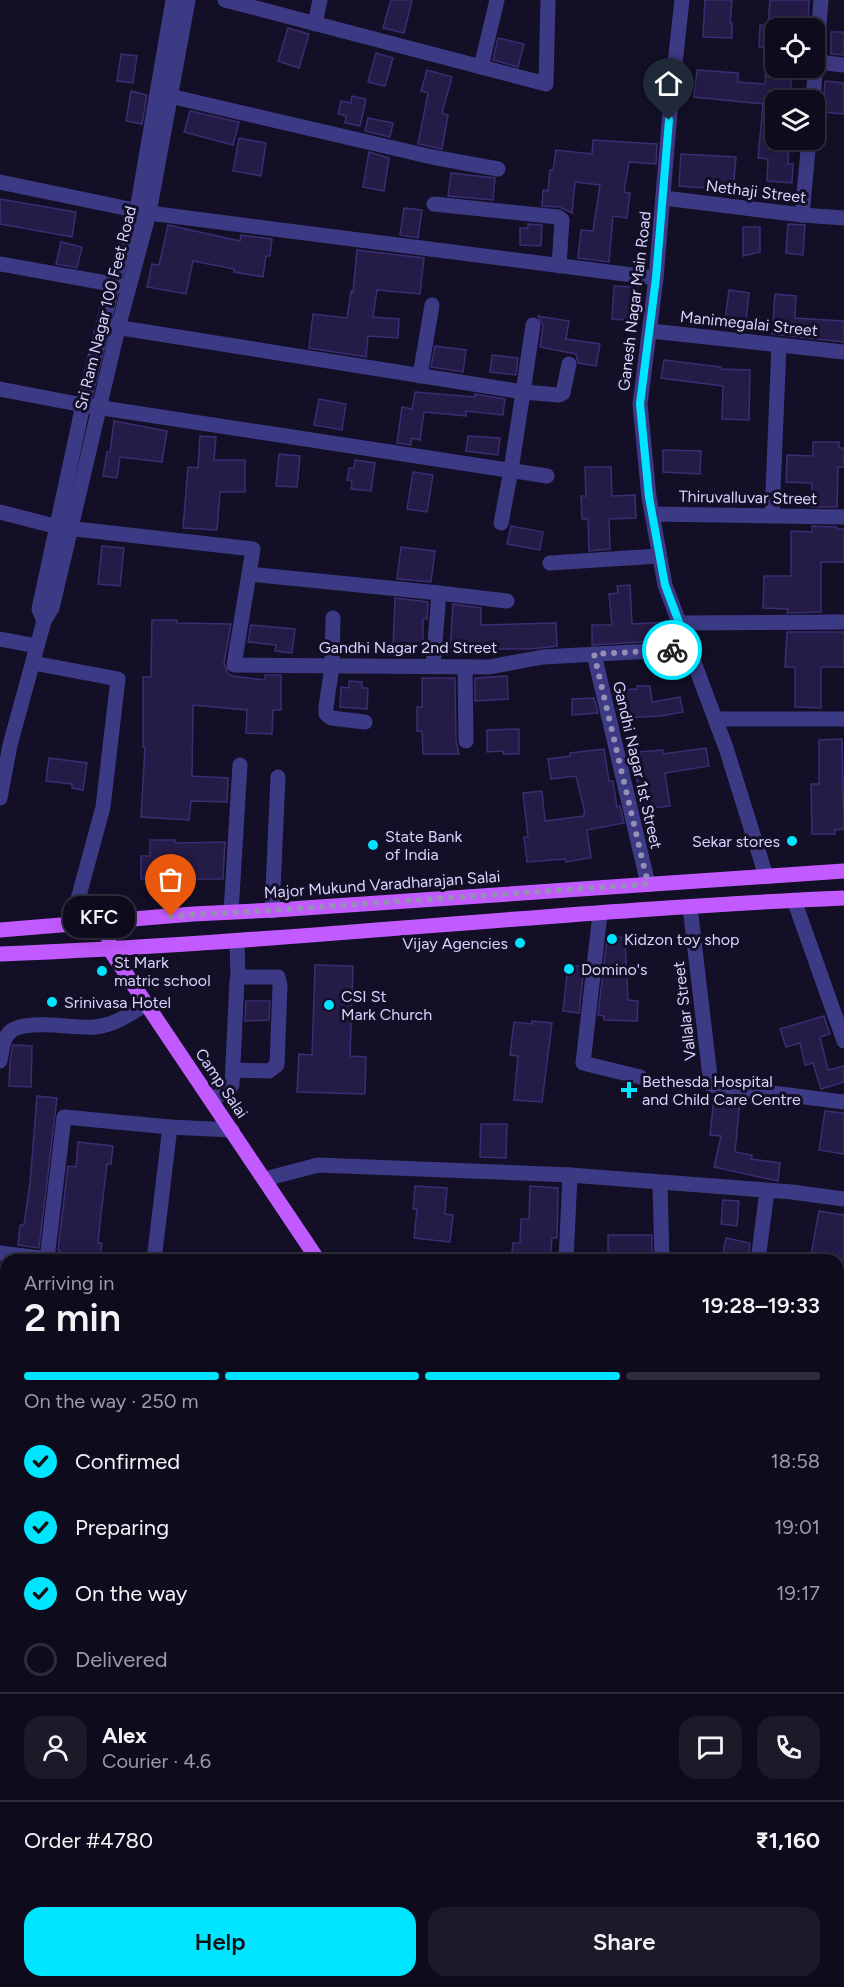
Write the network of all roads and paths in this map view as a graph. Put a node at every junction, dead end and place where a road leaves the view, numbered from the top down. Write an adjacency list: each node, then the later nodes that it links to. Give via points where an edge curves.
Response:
1 (173, 0): 14 (street, Sri Ram Nagar 100 Feet Road)
2 (188, 0): 14 (street, Sri Ram Nagar 100 Feet Road)
3 (225, 0): 10 (street)
4 (320, 0): 10 (street)
5 (497, 0): 13 (street)
6 (548, 0): 13 (street, via 546,84)
7 (682, 0): 18 (street, Ganesh Nagar Main Road)
8 (821, 0): 9 (street)
9 (820, 18)
10 (315, 24): 13 (street)
11 (825, 63): 12 (street)
12 (844, 65)
13 (481, 67)
14 (164, 94): 16 (street); 20 (street, Sri Ram Nagar 100 Feet Road)
15 (808, 150): 21 (street)
16 (498, 169)
17 (0, 182): 20 (street)
18 (664, 198): 21 (street, Nethaji Street); 25 (street, Ganesh Nagar Main Road)
19 (434, 204): 24 (street, via 558,217 563,227)
20 (143, 212): 24 (street); 26 (street, Sri Ram Nagar 100 Feet Road); 27 (street, Sri Ram Nagar 100 Feet Road)
21 (802, 215): 22 (street, Nethaji Street)
22 (844, 218)
23 (0, 264): 26 (street)
24 (559, 266): 25 (street)
25 (656, 278): 31 (street, Ganesh Nagar Main Road)
26 (113, 285): 27 (street); 30 (street, Sri Ram Nagar 100 Feet Road)
27 (129, 287): 30 (street, Sri Ram Nagar 100 Feet Road)
28 (432, 305): 35 (street)
29 (532, 325): 37 (street)
30 (110, 326): 35 (street); 38 (street, Sri Ram Nagar 100 Feet Road); 39 (street, Sri Ram Nagar 100 Feet Road)
31 (651, 331): 32 (street, Manimegalai Street); 43 (street, Ganesh Nagar Main Road, via 640,404)
32 (779, 345): 33 (street, Manimegalai Street); 44 (street)
33 (844, 352)
34 (569, 364): 37 (street, via 563,393)
35 (420, 376): 37 (street)
36 (0, 389): 38 (street)
37 (523, 392): 40 (street)
38 (82, 405): 39 (street); 47 (street, Sri Ram Nagar 100 Feet Road)
39 (99, 407): 40 (street); 47 (street, Sri Ram Nagar 100 Feet Road)
40 (511, 470): 41 (street); 46 (street)
41 (547, 476)
42 (0, 513): 47 (street)
43 (652, 514): 44 (street, Thiruvalluvar Street); 48 (street, Ganesh Nagar Main Road)
44 (772, 516): 45 (street, Thiruvalluvar Street)
45 (844, 517)
46 (501, 523)
47 (64, 527): 50 (street, via 253,549); 57 (street, Sri Ram Nagar 100 Feet Road, via 39,609 44,621)
48 (659, 556): 49 (street); 55 (street, Ganesh Nagar Main Road)
49 (550, 563)
50 (249, 574): 51 (street); 61 (street, Gandhi Nagar 2nd Street, via 234,665)
51 (440, 593): 52 (street); 62 (street)
52 (507, 601)
53 (333, 618): 61 (street)
54 (844, 622): 55 (street)
55 (679, 623): 58 (street, Ganesh Nagar Main Road)
56 (0, 639): 57 (street)
57 (37, 646): 60 (street, Sri Ram Nagar 100 Feet Road)
58 (689, 649): 59 (street, Gandhi Nagar 2nd Street); 64 (street, Ganesh Nagar Main Road)
59 (594, 654): 63 (street, Gandhi Nagar 2nd Street); 73 (street, Gandhi Nagar 1st Street)
60 (33, 663): 70 (street, Sri Ram Nagar 100 Feet Road); 81 (street, via 118,679 104,807)
61 (332, 666): 62 (street, Gandhi Nagar 2nd Street); 66 (street, via 328,717)
62 (433, 667): 63 (street, Gandhi Nagar 2nd Street)
63 (465, 667): 67 (street)
64 (716, 719): 65 (street); 72 (street, Ganesh Nagar Main Road)
65 (844, 719)
66 (365, 722)
67 (466, 741)
68 (240, 765): 78 (street)
69 (278, 777): 77 (street)
70 (0, 798)
71 (844, 871): 72 (main road, Major Mukund Varadharajan Salai)
72 (766, 876): 73 (main road, Major Mukund Varadharajan Salai)
73 (648, 884): 77 (main road, Major Mukund Varadharajan Salai)
74 (844, 898): 75 (main road)
75 (794, 900): 76 (main road); 88 (street)
76 (690, 907): 79 (main road); 93 (street, Vallalar Street, via 711,1084)
77 (272, 910): 78 (main road, Major Mukund Varadharajan Salai)
78 (231, 912): 80 (main road, Major Mukund Varadharajan Salai)
79 (600, 914): 83 (main road); 91 (street, via 583,1063)
80 (107, 922): 81 (main road, Major Mukund Varadharajan Salai); 84 (main road, Camp Salai)
81 (71, 925): 82 (main road, Major Mukund Varadharajan Salai)
82 (0, 930)
83 (237, 942): 84 (main road); 86 (street)
84 (110, 950): 85 (main road); 87 (main road, Camp Salai)
85 (0, 954)
86 (238, 978): 90 (street); 90 (street, via 279,979 277,1065 269,1071)
87 (146, 1004): 89 (street, via 104,1026 24,1025 11,1030); 92 (main road, Camp Salai)
88 (844, 1041)
89 (0, 1061)
90 (234, 1070): 92 (street, via 230,1089)
91 (640, 1077)
92 (211, 1100): 95 (main road, Camp Salai)
93 (844, 1102)
94 (171, 1127): 95 (street); 101 (street, via 64,1117); 102 (street)
95 (232, 1130): 97 (main road, Camp Salai)
96 (570, 1175): 97 (street, via 318,1166); 98 (street); 104 (street)
97 (265, 1179): 103 (main road, Camp Salai)
98 (660, 1182): 99 (street); 105 (street)
99 (767, 1191): 100 (street); 106 (street)
100 (844, 1199)
101 (53, 1254)
102 (155, 1254)
103 (314, 1254)
104 (566, 1254)
105 (662, 1254)
106 (759, 1254)

